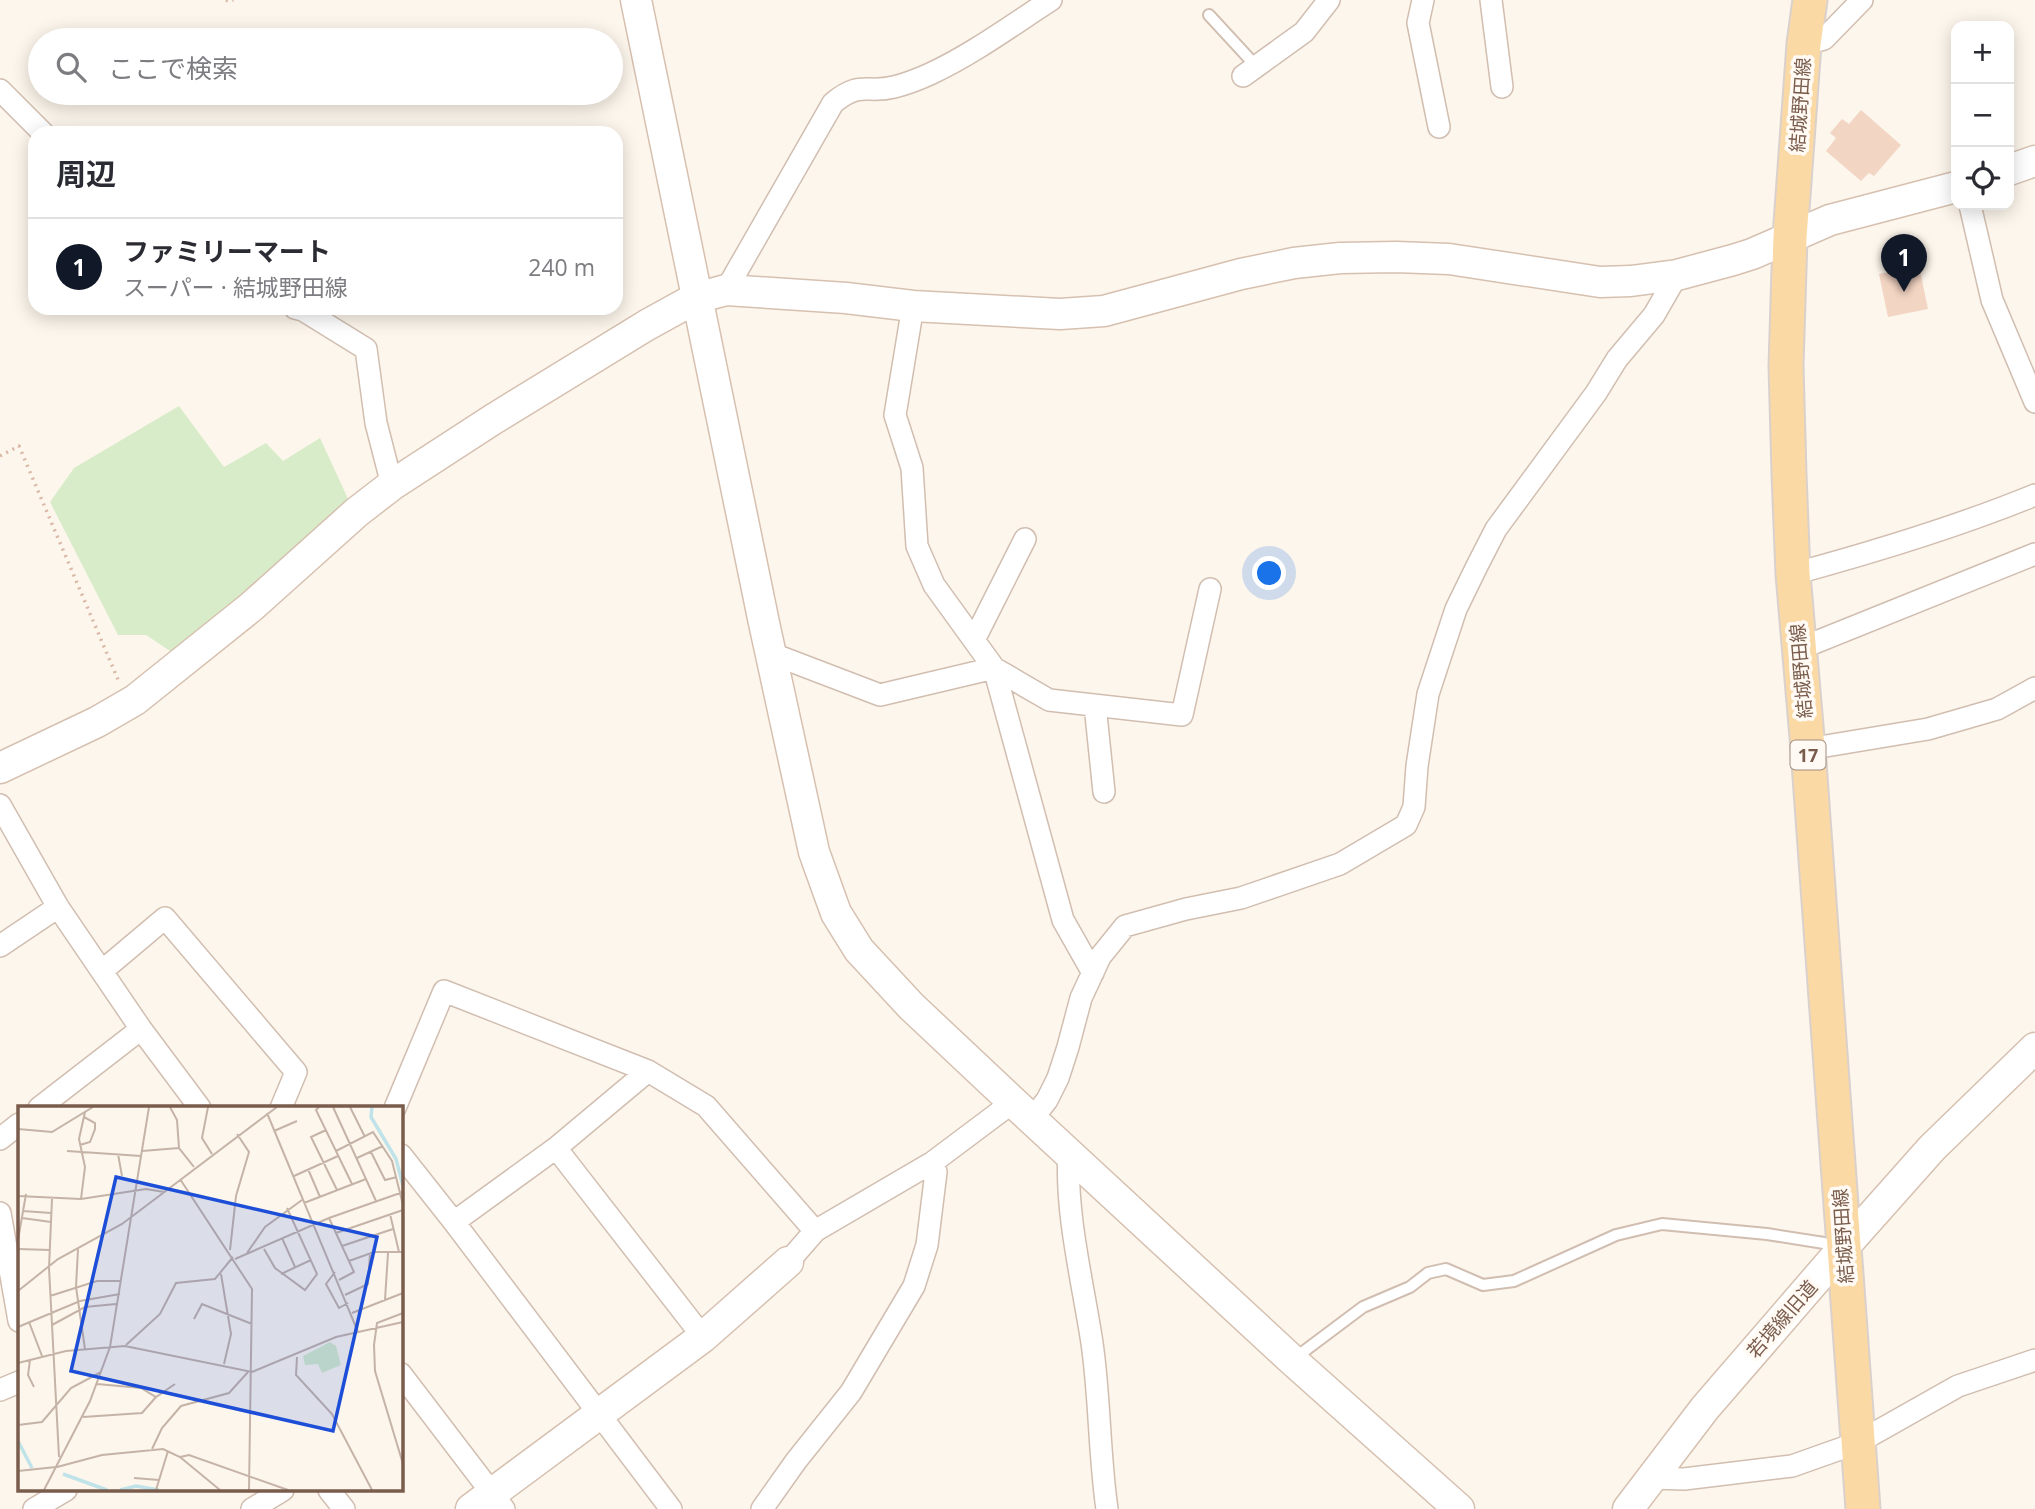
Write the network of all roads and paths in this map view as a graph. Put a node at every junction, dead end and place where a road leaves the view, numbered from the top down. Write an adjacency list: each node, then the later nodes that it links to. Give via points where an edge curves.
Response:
1 (226, 0): 2 (path)
2 (233, 0)
3 (636, 0): 24 (street)
4 (1051, 0): 23 (street, via 929,74 892,88 858,88 832,103)
5 (1329, 0): 12 (street, via 1304,32)
6 (1423, 0): 16 (street, via 1418,23)
7 (1491, 0): 13 (street)
8 (1810, 0): 11 (main road, 結城野田線 / 17)
9 (1862, 0): 11 (street, via 1824,39)
10 (1209, 15): 12 (lane)
11 (1804, 44): 21 (main road, 結城野田線 / 17)
12 (1250, 71)
13 (1502, 87)
14 (0, 90): 15 (street)
15 (36, 126)
16 (1439, 127)
17 (2035, 161): 18 (street)
18 (2014, 168)
19 (1951, 188): 21 (street, via 1830,220)
20 (1971, 210): 27 (street, via 1992,300)
21 (1790, 237): 22 (street, via 1752,254); 33 (main road, 結城野田線 / 17, via 1786,366)
22 (1677, 275): 25 (street, via 1600,282 1449,259 1340,258 1241,274 1104,311 1060,314); 49 (street, via 1654,315 1617,359 1496,529 1477,566 1456,609 1428,694 1414,807 1406,825 1340,864 1241,898 1125,926)
23 (726, 290): 24 (street); 25 (street)
24 (696, 298): 29 (street); 37 (street)
25 (913, 306): 35 (street, via 895,415 912,468 917,545 934,585)
26 (311, 315): 29 (street, via 366,349 376,423)
27 (2035, 402)
28 (0, 456): 40 (path, via 19,446)
29 (392, 485): 40 (street, via 251,607)
30 (2035, 495): 33 (street)
31 (1025, 539): 35 (street)
32 (2035, 554): 36 (street)
33 (1793, 575): 36 (main road, 結城野田線 / 17)
34 (1210, 589): 41 (street, via 1182,715)
35 (974, 640): 38 (street)
36 (1799, 649): 42 (main road, 結城野田線 / 17)
37 (770, 653): 38 (street, via 880,695); 57 (street, via 814,852 836,913 859,950 911,1006)
38 (994, 668): 41 (street, via 1049,700); 49 (street, via 1063,920)
39 (2035, 688): 42 (street, via 1997,709 1928,729)
40 (128, 704): 43 (street)
41 (1095, 705): 44 (street)
42 (1808, 749): 67 (main road, 結城野田線 / 17)
43 (0, 768)
44 (1104, 792)
45 (0, 805): 46 (street)
46 (58, 907): 47 (street); 48 (street)
47 (0, 946)
48 (102, 971): 50 (street); 55 (street, via 165,918 296,1072)
49 (1093, 973): 57 (street, via 1047,1100)
50 (141, 1029): 53 (street); 54 (street)
51 (2035, 1048): 67 (street, 若境線旧道)
52 (648, 1071): 56 (street, via 444,990); 60 (street); 66 (street, via 706,1106)
53 (42, 1106)
54 (199, 1106)
55 (282, 1106)
56 (396, 1106)
57 (1022, 1110): 61 (street); 63 (street)
58 (18, 1125): 59 (street)
59 (0, 1139)
60 (556, 1148): 65 (street); 70 (street)
61 (1069, 1152): 71 (street); 88 (street, via 1067,1174 1093,1345)
62 (402, 1156): 65 (street)
63 (933, 1162): 66 (street); 87 (street, via 936,1172 927,1245 914,1286 851,1392)
64 (0, 1213): 69 (street)
65 (454, 1222): 76 (street)
66 (815, 1231): 68 (street)
67 (1834, 1245): 71 (lane, via 1662,1224 1616,1235 1514,1281 1483,1285 1446,1269 1428,1273 1409,1287 1363,1307); 77 (main road, 結城野田線 / 17); 78 (street, 若境線旧道)
68 (788, 1262): 70 (street)
69 (18, 1315)
70 (703, 1337): 76 (street)
71 (1292, 1360): 89 (street)
72 (2035, 1360): 77 (street, via 1958,1386)
73 (402, 1375): 82 (street)
74 (18, 1382): 75 (street)
75 (0, 1390)
76 (599, 1415): 82 (street); 86 (street)
77 (1857, 1443): 78 (street, via 1792,1466 1684,1479); 91 (main road, 結城野田線 / 17)
78 (1651, 1478): 90 (street, 若境線旧道)
79 (63, 1492): 83 (street)
80 (280, 1492): 84 (street)
81 (331, 1492): 85 (street)
82 (489, 1504)
83 (34, 1509)
84 (252, 1509)
85 (344, 1509)
86 (671, 1509)
87 (762, 1509)
88 (1107, 1509)
89 (1459, 1509)
90 (1628, 1509)
91 (1863, 1509)

